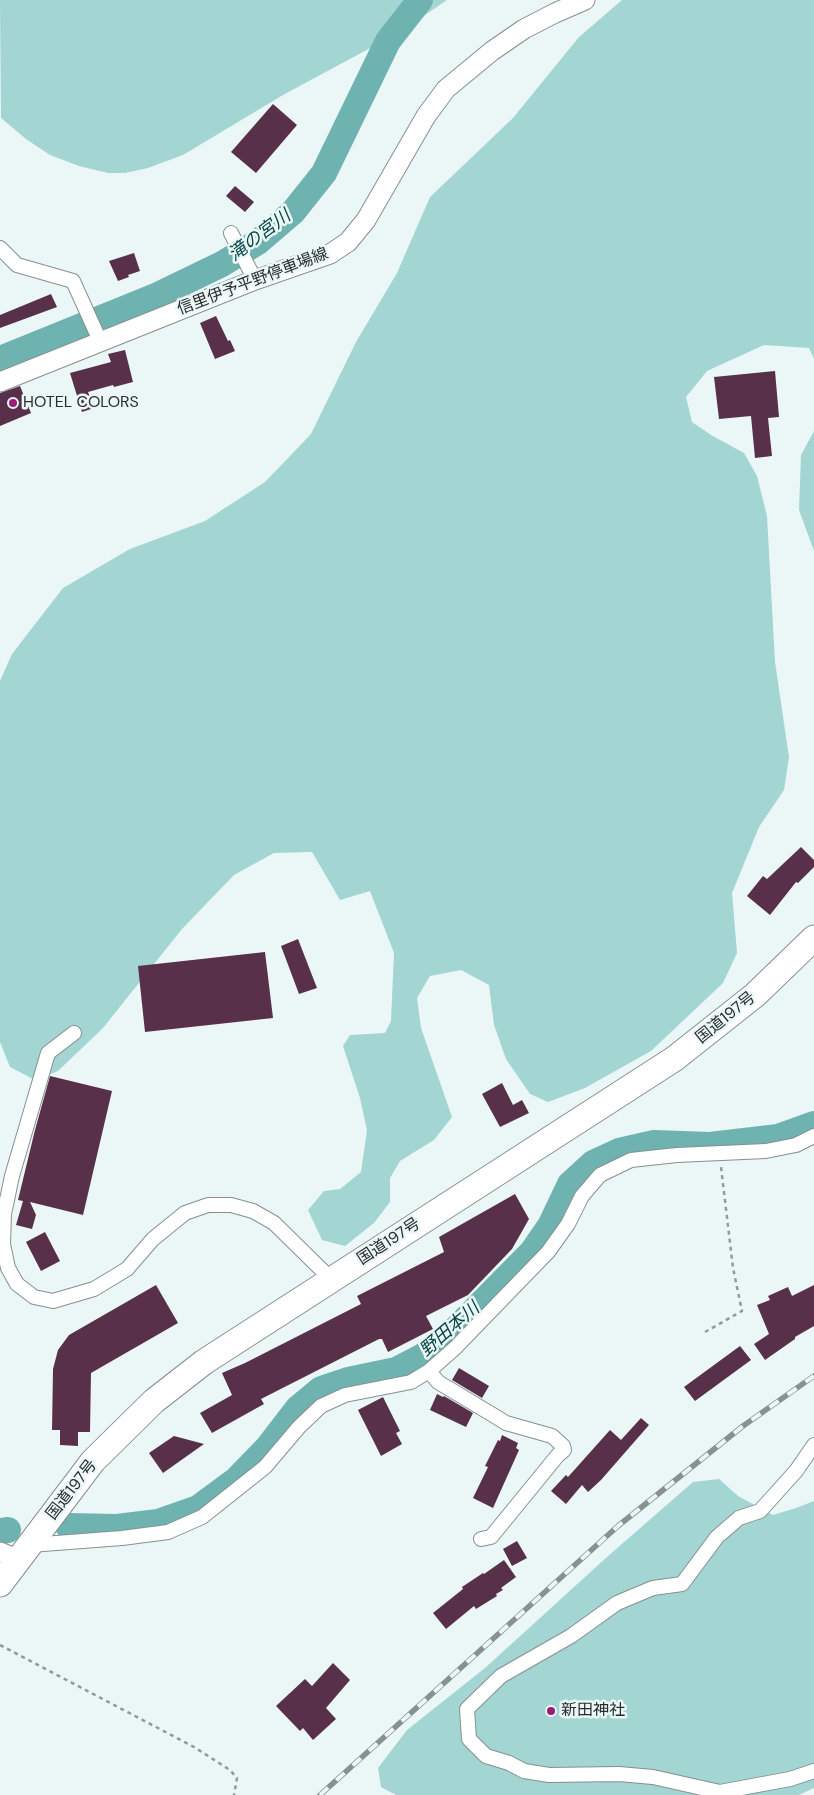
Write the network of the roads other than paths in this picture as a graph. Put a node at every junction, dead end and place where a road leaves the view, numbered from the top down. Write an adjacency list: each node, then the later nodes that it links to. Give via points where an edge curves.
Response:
1 (586, 0): 4 (main road, 信里伊予平野停車場線, via 524,29 446,89 426,116 366,220 348,242 330,254)
2 (231, 233): 4 (street)
3 (0, 248): 5 (street, via 17,265 74,281)
4 (253, 275): 5 (main road, 信里伊予平野停車場線)
5 (99, 338): 6 (main road, 信里伊予平野停車場線)
6 (0, 382)
7 (814, 938): 10 (highway, 国道197号, via 756,995 674,1059)
8 (74, 1032): 10 (street, via 48,1053 12,1176 4,1214 3,1244 8,1268 17,1284 34,1296 53,1300 94,1289 127,1269 153,1239 185,1213 208,1205 231,1205 254,1211 274,1224)
9 (814, 1136): 11 (street, via 796,1146 773,1150 631,1160 600,1175 582,1196 568,1224 548,1252)
10 (331, 1279): 14 (highway, 国道197号, via 204,1362 154,1401 93,1461)
11 (430, 1371): 13 (street, via 438,1382 506,1423 552,1436 563,1446 564,1450 491,1537); 14 (street, via 411,1382 345,1395 321,1406 265,1466 202,1517 168,1532)
12 (814, 1445): 16 (street, via 796,1471 760,1511 739,1518 716,1537 682,1584 653,1588 617,1603 571,1636 501,1676 467,1709 469,1739 486,1756 524,1771 549,1775 619,1774 720,1792 790,1779)
13 (481, 1539)
14 (16, 1552): 15 (highway, 国道197号)
15 (0, 1584)
16 (814, 1771)

